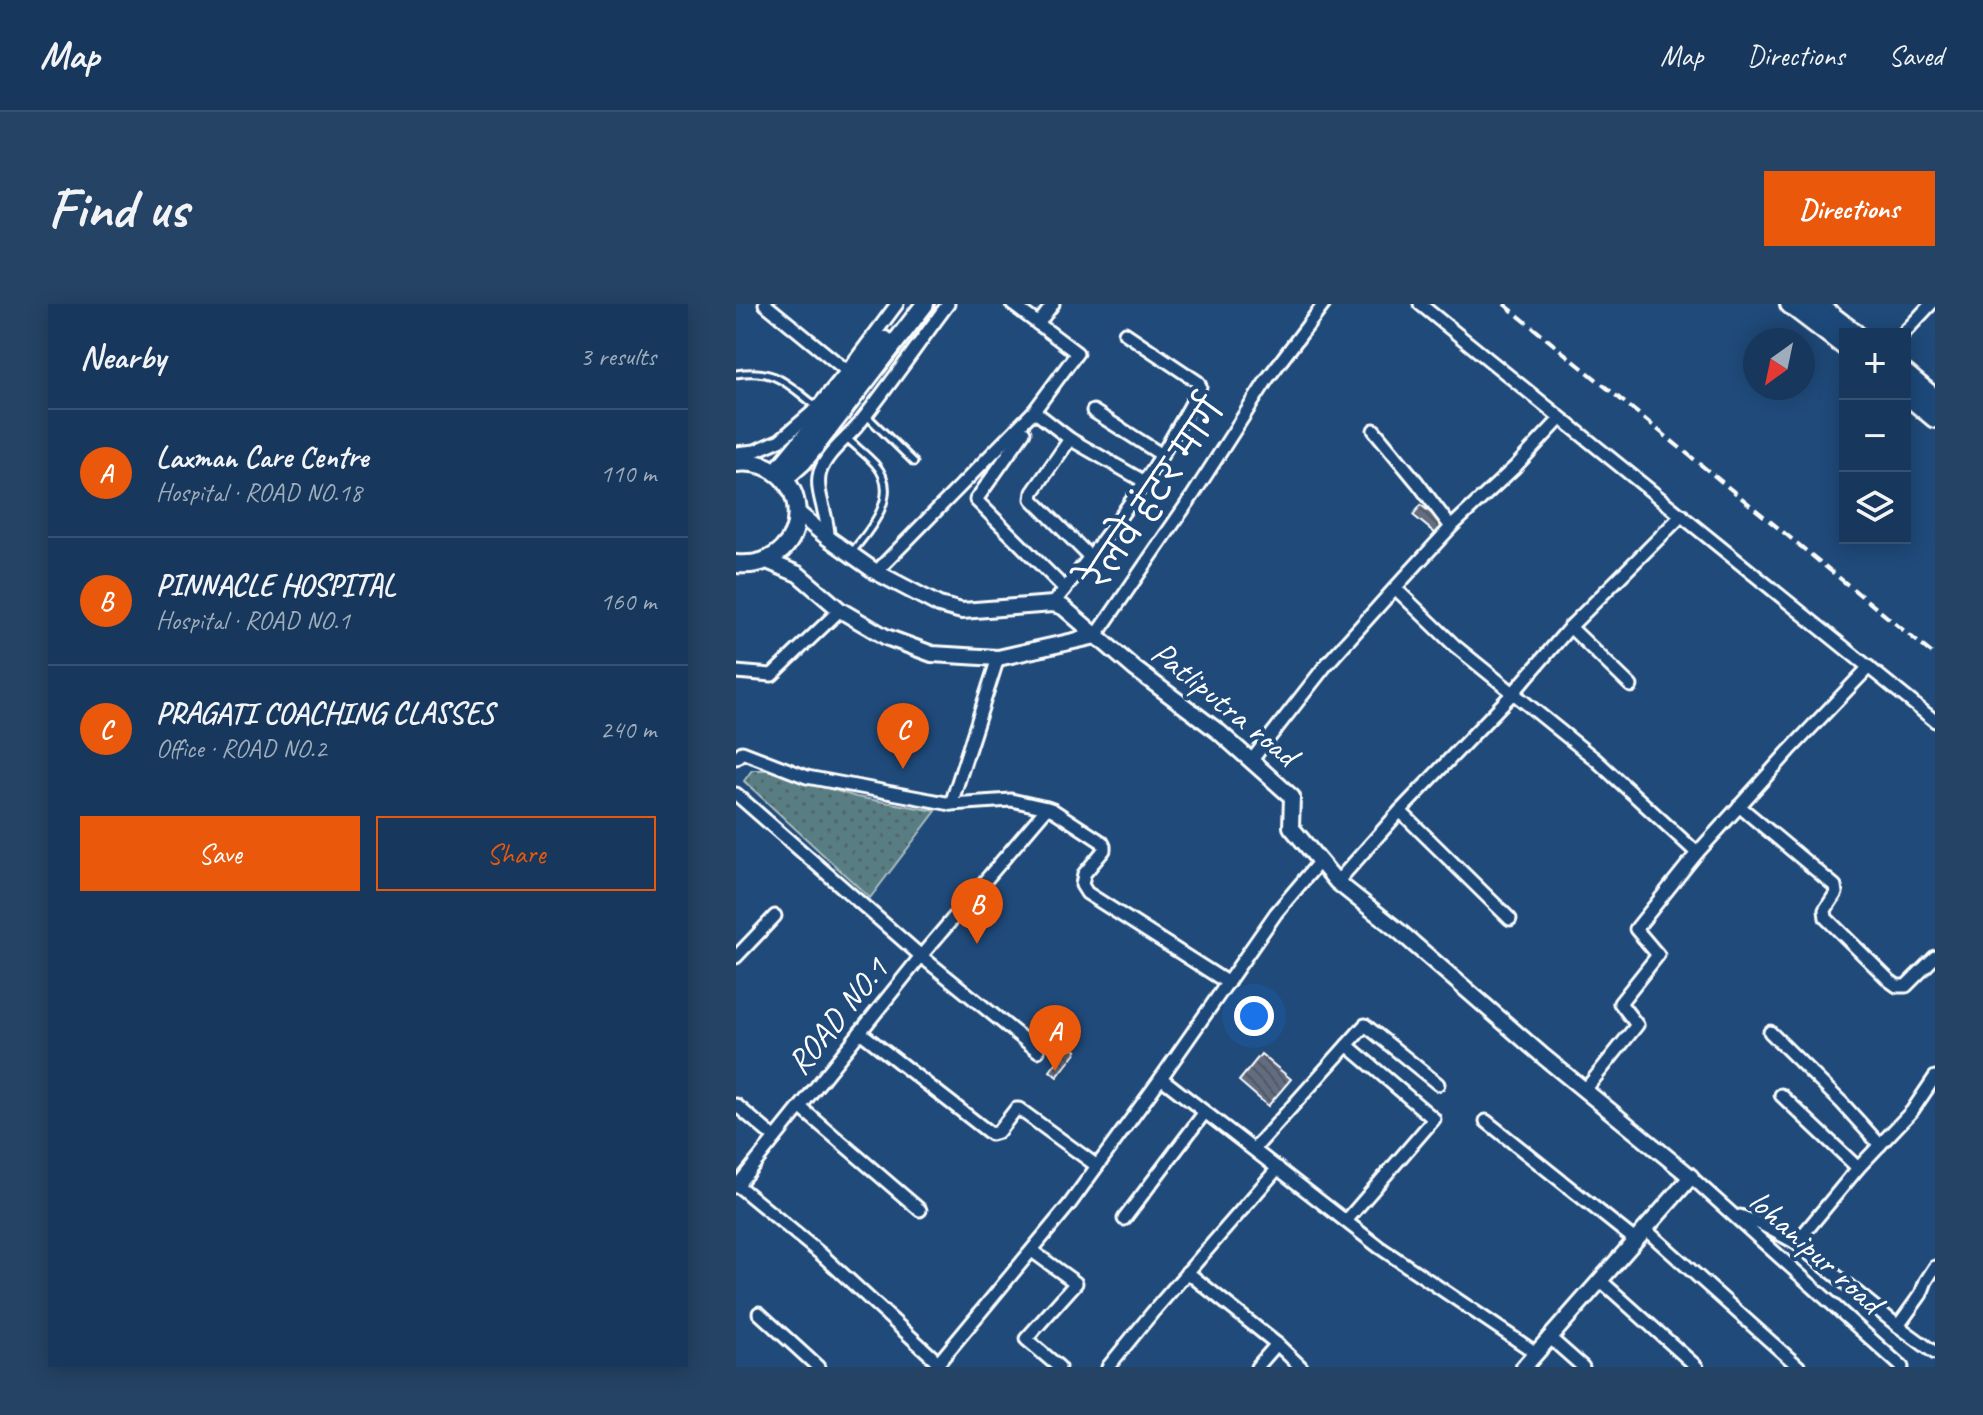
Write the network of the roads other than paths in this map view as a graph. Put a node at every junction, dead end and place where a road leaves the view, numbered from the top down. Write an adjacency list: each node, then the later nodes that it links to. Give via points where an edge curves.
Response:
1 (765, 304): 18 (street)
2 (897, 304): 18 (street)
3 (913, 304): 33 (main road)
4 (925, 304): 33 (main road)
5 (948, 304): 26 (street)
6 (1012, 304): 13 (street)
7 (1053, 304): 13 (street)
8 (1324, 304): 55 (street, रेलवे हंटर मार्ग, via 1268,378)
9 (1420, 304): 28 (street)
10 (1790, 304): 17 (highway)
11 (1816, 304): 14 (highway)
12 (1931, 304): 15 (street)
13 (1038, 324): 24 (street, via 1077,353)
14 (1847, 328)
15 (1909, 328)
16 (1125, 333): 35 (street, via 1200,386)
17 (1839, 341)
18 (847, 371): 23 (street)
19 (736, 374): 23 (lane, via 769,373)
20 (1911, 379): 22 (highway)
21 (1911, 398): 27 (highway)
22 (1935, 399)
23 (817, 407): 34 (street, via 780,440)
24 (1034, 411): 32 (street); 49 (street)
25 (1093, 411): 35 (street)
26 (866, 415): 31 (street); 36 (lane)
27 (1935, 418)
28 (1560, 419): 42 (street); 43 (street)
29 (1374, 430): 43 (street)
30 (1024, 432): 51 (street, via 976,500)
31 (847, 438): 40 (street, via 820,473); 45 (lane, via 875,464 884,487 878,518)
32 (1070, 439): 39 (street); 46 (street, via 1032,499)
33 (810, 442): 38 (main road)
34 (736, 453)
35 (1162, 455): 39 (street)
36 (914, 462)
37 (736, 463): 38 (main road, via 757,463)
38 (780, 476): 41 (main road, via 791,489)
39 (1145, 482): 46 (street)
40 (823, 506): 41 (street); 44 (street)
41 (798, 513): 44 (street); 47 (main road, via 790,541)
42 (1682, 515): 54 (street); 57 (street)
43 (1451, 527): 50 (street)
44 (828, 538): 45 (street)
45 (850, 554): 49 (street)
46 (1090, 557): 51 (street)
47 (767, 561): 48 (main road); 53 (street, via 798,574)
48 (736, 564)
49 (876, 572): 52 (street, via 939,605 962,611)
50 (1395, 588): 60 (street, via 1455,646); 63 (street)
51 (1065, 589): 52 (street)
52 (1053, 604): 55 (street, Patliputra road)
53 (840, 610): 56 (street, रेलवे हंटर मार्ग, via 886,637 932,654); 58 (street, via 772,675)
54 (1570, 627): 59 (street); 60 (street)
55 (1096, 636): 56 (street, रेलवे हंटर मार्ग); 63 (street, Patliputra road)
56 (998, 658): 65 (street)
57 (1869, 667): 61 (street); 66 (street)
58 (736, 672)
59 (1631, 686)
60 (1514, 692): 68 (street); 69 (street)
61 (1935, 721)
62 (736, 758): 65 (street, via 742,752 807,777)
63 (1251, 761): 70 (street, Patliputra road, via 1292,797 1291,827)
64 (736, 794): 74 (street, ROAD NO.1)
65 (951, 804): 67 (street, via 1011,800)
66 (1739, 806): 69 (street); 76 (street, via 1835,886 1826,918 1890,981 1906,986)
67 (1047, 808): 74 (street, ROAD NO.1); 77 (street, via 1104,846 1084,874 1087,893)
68 (1400, 811): 71 (street); 73 (street)
69 (1697, 853): 85 (street, via 1636,929 1658,955 1620,1003 1637,1025)
70 (1320, 861): 71 (street, Patliputra road); 77 (street)
71 (1337, 882): 85 (street, Patliputra road)
72 (775, 916): 75 (street)
73 (1510, 919)
74 (921, 956): 78 (street, ROAD NO.1); 81 (street)
75 (736, 957)
76 (1935, 957)
77 (1228, 983): 83 (street)
78 (860, 1032): 88 (street, ROAD NO.1); 94 (street, via 991,1134 1019,1109)
79 (1770, 1032): 92 (street)
80 (1347, 1045): 84 (street, via 1365,1025); 93 (street); 102 (street, via 1434,1119)
81 (1038, 1051)
82 (1935, 1077): 92 (street)
83 (1161, 1078): 89 (street); 94 (street)
84 (1438, 1084)
85 (1585, 1090): 97 (street, Patliputra road)
86 (1781, 1095): 96 (street)
87 (736, 1105): 91 (street)
88 (800, 1107): 91 (street, ROAD NO.1); 99 (street)
89 (1205, 1112): 93 (street); 101 (street)
90 (1486, 1121): 103 (street)
91 (775, 1138): 98 (street, ROAD NO.1)
92 (1880, 1145): 96 (street)
93 (1254, 1149): 95 (street)
94 (1097, 1166): 105 (street)
95 (1278, 1168): 102 (street); 107 (street)
96 (1858, 1168): 104 (street)
97 (1691, 1177): 100 (street, lohanipur road); 103 (street)
98 (737, 1186): 115 (street, via 822,1255)
99 (920, 1210)
100 (1731, 1212): 104 (street); 125 (street, lohanipur road)
101 (1124, 1219)
102 (1346, 1221): 113 (street)
103 (1640, 1234): 108 (street); 124 (street)
104 (1796, 1243): 110 (street)
105 (1032, 1251): 115 (street); 117 (street, via 1076,1283 1026,1339)
106 (1935, 1267): 110 (street)
107 (1187, 1272): 112 (street); 118 (street)
108 (1600, 1280): 111 (street); 123 (street)
109 (759, 1313): 116 (street)
110 (1898, 1326): 114 (street)
111 (1549, 1337): 113 (street); 122 (street)
112 (1277, 1344): 119 (street); 120 (street)
113 (1536, 1353): 121 (street)
114 (1935, 1353)
115 (937, 1365)
116 (818, 1367)
117 (1059, 1367)
118 (1108, 1367)
119 (1257, 1367)
120 (1301, 1367)
121 (1524, 1367)
122 (1583, 1367)
123 (1697, 1367)
124 (1799, 1367)
125 (1902, 1367)

